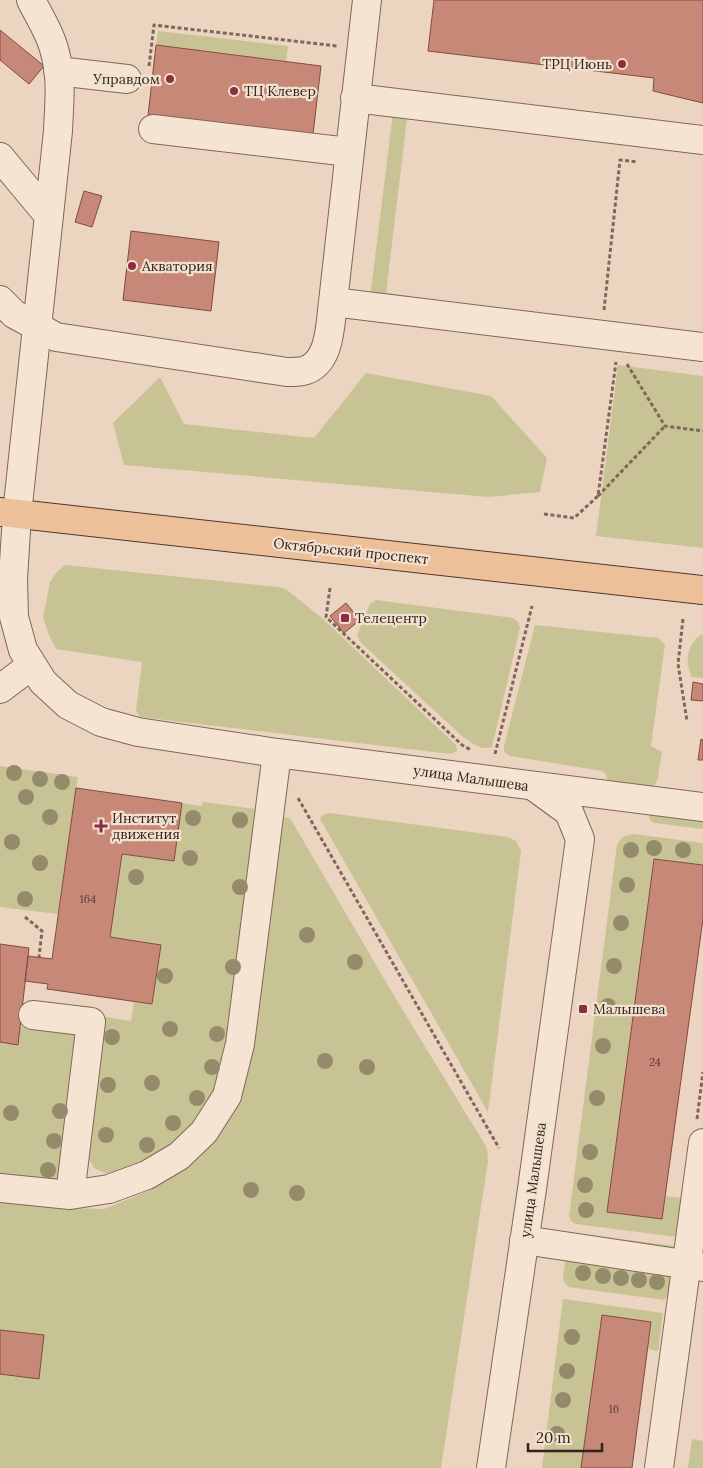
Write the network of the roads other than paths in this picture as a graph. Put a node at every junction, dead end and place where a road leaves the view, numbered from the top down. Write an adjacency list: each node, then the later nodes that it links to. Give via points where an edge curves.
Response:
1 (31, 0): 3 (street, улица Малышева, via 48,32)
2 (367, 0): 5 (street)
3 (58, 71): 4 (street); 10 (street, улица Малышева, via 58,131)
4 (138, 75)
5 (355, 98): 7 (street); 8 (street)
6 (153, 129): 8 (street)
7 (703, 140)
8 (349, 152): 12 (street)
9 (0, 157): 10 (street)
10 (49, 216): 13 (street, улица Малышева)
11 (0, 300): 13 (street, via 14,314)
12 (334, 302): 13 (street, via 328,341 319,362 304,371 287,372 56,337); 14 (street)
13 (37, 327): 15 (street, улица Малышева)
14 (703, 347)
15 (9, 513): 16 (main road, Октябрьский проспект); 17 (street, улица Малышева, via 14,617 23,650)
16 (703, 590)
17 (32, 665): 18 (street); 19 (street, улица Малышева, via 43,682 68,704 101,722 138,732)
18 (0, 689)
19 (277, 753): 20 (street, улица Малышева); 25 (street, via 240,1044 227,1096 204,1132 179,1156 147,1175 109,1189)
20 (535, 787): 21 (street); 26 (street, улица Малышева, via 569,812 580,839)
21 (703, 807)
22 (33, 1015): 25 (street, via 91,1022)
23 (703, 1143): 27 (street)
24 (0, 1188): 25 (street)
25 (70, 1195)
26 (524, 1240): 27 (street); 28 (street, улица Малышева)
27 (695, 1266): 29 (street)
28 (491, 1468)
29 (659, 1468)

